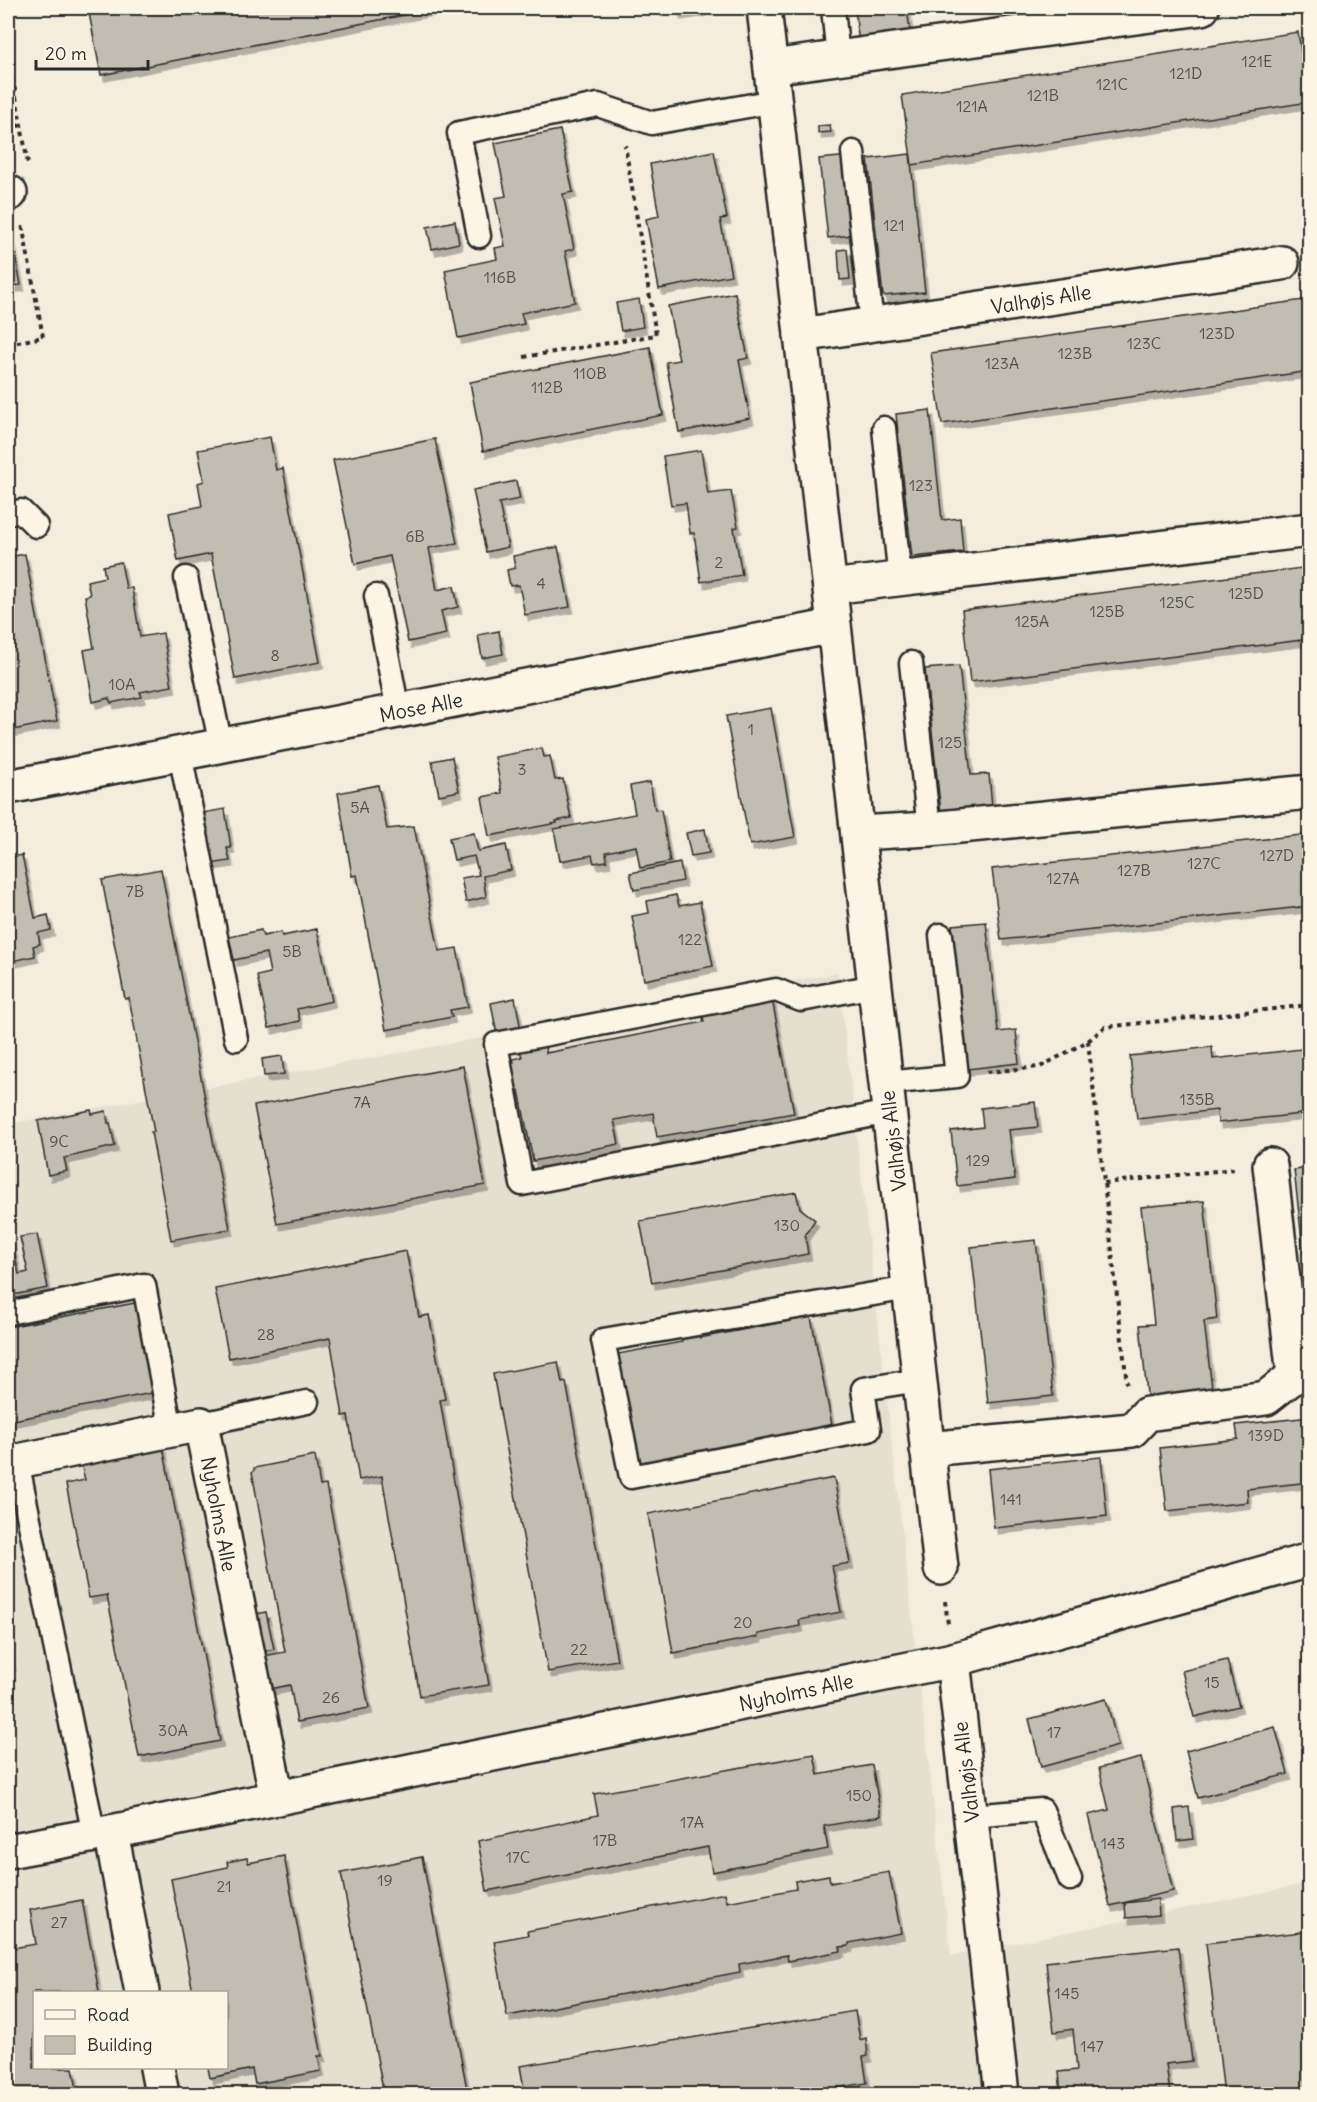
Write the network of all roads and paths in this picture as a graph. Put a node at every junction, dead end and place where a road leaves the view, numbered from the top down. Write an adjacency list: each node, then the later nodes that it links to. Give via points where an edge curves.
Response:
1 (764, 8): 6 (street, Valhøjs Alle)
2 (833, 8): 5 (lane)
3 (1202, 8): 5 (street)
4 (8, 52): 9 (path)
5 (838, 58): 6 (street)
6 (771, 67): 7 (street, Valhøjs Alle)
7 (775, 101): 8 (lane, via 652,123); 16 (street, Valhøjs Alle)
8 (620, 112): 13 (lane, via 598,105 459,133); 18 (path, via 656,335)
9 (21, 125): 10 (path); 12 (path, via 30,178)
10 (8, 128)
11 (853, 152): 15 (lane)
12 (9, 193): 17 (path, via 20,214 43,337)
13 (479, 236)
14 (1282, 263): 15 (street, Valhøjs Alle)
15 (872, 324): 16 (street, Valhøjs Alle)
16 (801, 335): 25 (street, Valhøjs Alle)
17 (8, 344)
18 (524, 357)
19 (884, 428): 24 (lane)
20 (8, 513): 21 (lane, via 21,511)
21 (36, 526)
22 (1310, 530): 24 (street)
23 (186, 578): 30 (lane)
24 (900, 579): 25 (street)
25 (830, 587): 27 (street, Valhøjs Alle)
26 (375, 596): 29 (lane)
27 (834, 626): 29 (street, Mose Alle); 35 (street, Valhøjs Alle)
28 (911, 663): 34 (lane)
29 (398, 711): 30 (street, Mose Alle)
30 (221, 746): 31 (street, Mose Alle)
31 (180, 753): 32 (street, Mose Alle); 39 (lane)
32 (8, 787)
33 (1310, 792): 34 (street)
34 (929, 829): 35 (street)
35 (858, 832): 37 (street, Valhøjs Alle)
36 (941, 934): 41 (lane)
37 (875, 986): 42 (street, Valhøjs Alle); 42 (lane, via 801,1000 776,990 496,1044 522,1184)
38 (1310, 1005): 40 (path, via 1105,1027)
39 (236, 1040)
40 (1088, 1041): 41 (path, via 1040,1067); 44 (path)
41 (957, 1076): 42 (lane)
42 (888, 1097): 45 (street, Valhøjs Alle)
43 (1270, 1165): 44 (path); 47 (street)
44 (1104, 1183): 51 (path)
45 (909, 1288): 48 (street, Valhøjs Alle); 48 (lane, via 603,1340 631,1477 869,1430 863,1389)
46 (8, 1313): 50 (lane, via 144,1284)
47 (1302, 1375): 51 (street, via 1266,1398 1147,1414)
48 (919, 1380): 52 (street, Valhøjs Alle)
49 (307, 1402): 50 (lane)
50 (186, 1427): 53 (street); 57 (street, Nyholms Alle)
51 (1132, 1430): 52 (street)
52 (927, 1449): 55 (street, Valhøjs Alle)
53 (12, 1462): 59 (lane)
54 (1310, 1560): 56 (street, Nyholms Alle)
55 (941, 1568): 56 (path)
56 (953, 1660): 57 (street, Nyholms Alle); 58 (street, Valhøjs Alle)
57 (277, 1798): 59 (street, Nyholms Alle)
58 (971, 1816): 61 (lane, via 1042,1810); 65 (street, Valhøjs Alle)
59 (103, 1834): 60 (street, Nyholms Alle); 62 (street)
60 (8, 1851)
61 (1070, 1879)
62 (142, 1991)
63 (157, 2069): 64 (street)
64 (162, 2094)
65 (1002, 2094)

